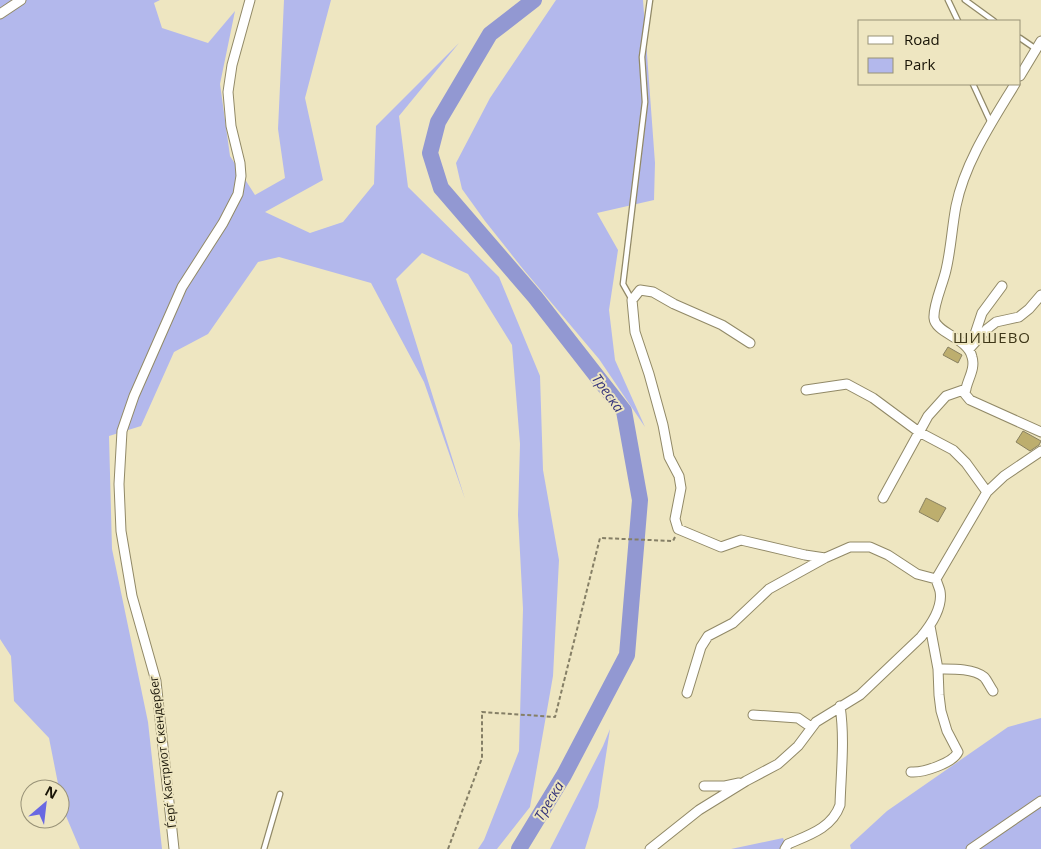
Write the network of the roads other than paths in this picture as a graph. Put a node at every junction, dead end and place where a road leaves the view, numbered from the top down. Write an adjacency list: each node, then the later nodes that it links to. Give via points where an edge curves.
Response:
1 (21, 0): 6 (street)
2 (250, 0): 41 (street, Ѓерѓ Кастриот Скендербег, via 228,92 231,126 240,163 238,194 182,287 122,431 121,531 132,596 156,681)
3 (650, 0): 17 (lane, via 642,57 645,102 623,284)
4 (948, 0): 7 (lane)
5 (965, 0): 8 (lane)
6 (0, 14)
7 (958, 20)
8 (993, 20)
9 (1021, 38): 10 (lane)
10 (1039, 45): 11 (street)
11 (1021, 74)
12 (973, 85): 14 (lane)
13 (1014, 85): 14 (street)
14 (992, 123): 19 (street, via 978,146 961,188 934,318 937,326)
15 (1002, 286): 19 (street, via 982,313)
16 (1041, 294): 19 (street, via 1030,309 1019,317 996,322)
17 (632, 300): 18 (street, via 640,290 653,292 722,324); 27 (street, via 635,332 670,457 679,476 681,488 675,519 678,529 721,547 741,540)
18 (750, 343)
19 (969, 349): 20 (street, via 973,369)
20 (966, 389): 22 (street, via 946,396); 23 (street, via 967,397 980,405)
21 (806, 390): 22 (street, via 847,384 873,398)
22 (919, 432): 25 (street, via 953,450); 26 (street)
23 (1041, 432)
24 (1041, 450): 25 (street)
25 (987, 492): 28 (street)
26 (883, 498)
27 (825, 558): 28 (street, via 850,547 870,547 917,574); 32 (street, via 770,589 733,624 708,636 701,647)
28 (936, 579): 29 (street, via 941,593)
29 (930, 626): 30 (street); 33 (street, via 860,695)
30 (938, 669): 31 (street, via 979,674); 36 (street, via 941,711 958,752 940,765 920,773)
31 (993, 691)
32 (687, 693)
33 (840, 706): 35 (street); 44 (street, via 843,761 840,805 828,824 788,844)
34 (753, 714): 35 (street, via 803,719)
35 (811, 726): 37 (street, via 798,746 778,764)
36 (911, 772)
37 (746, 781): 38 (street); 43 (street, via 699,810)
38 (704, 786)
39 (280, 794): 42 (lane)
40 (1041, 801): 45 (street)
41 (174, 849)
42 (264, 849)
43 (650, 849)
44 (785, 849)
45 (971, 849)

